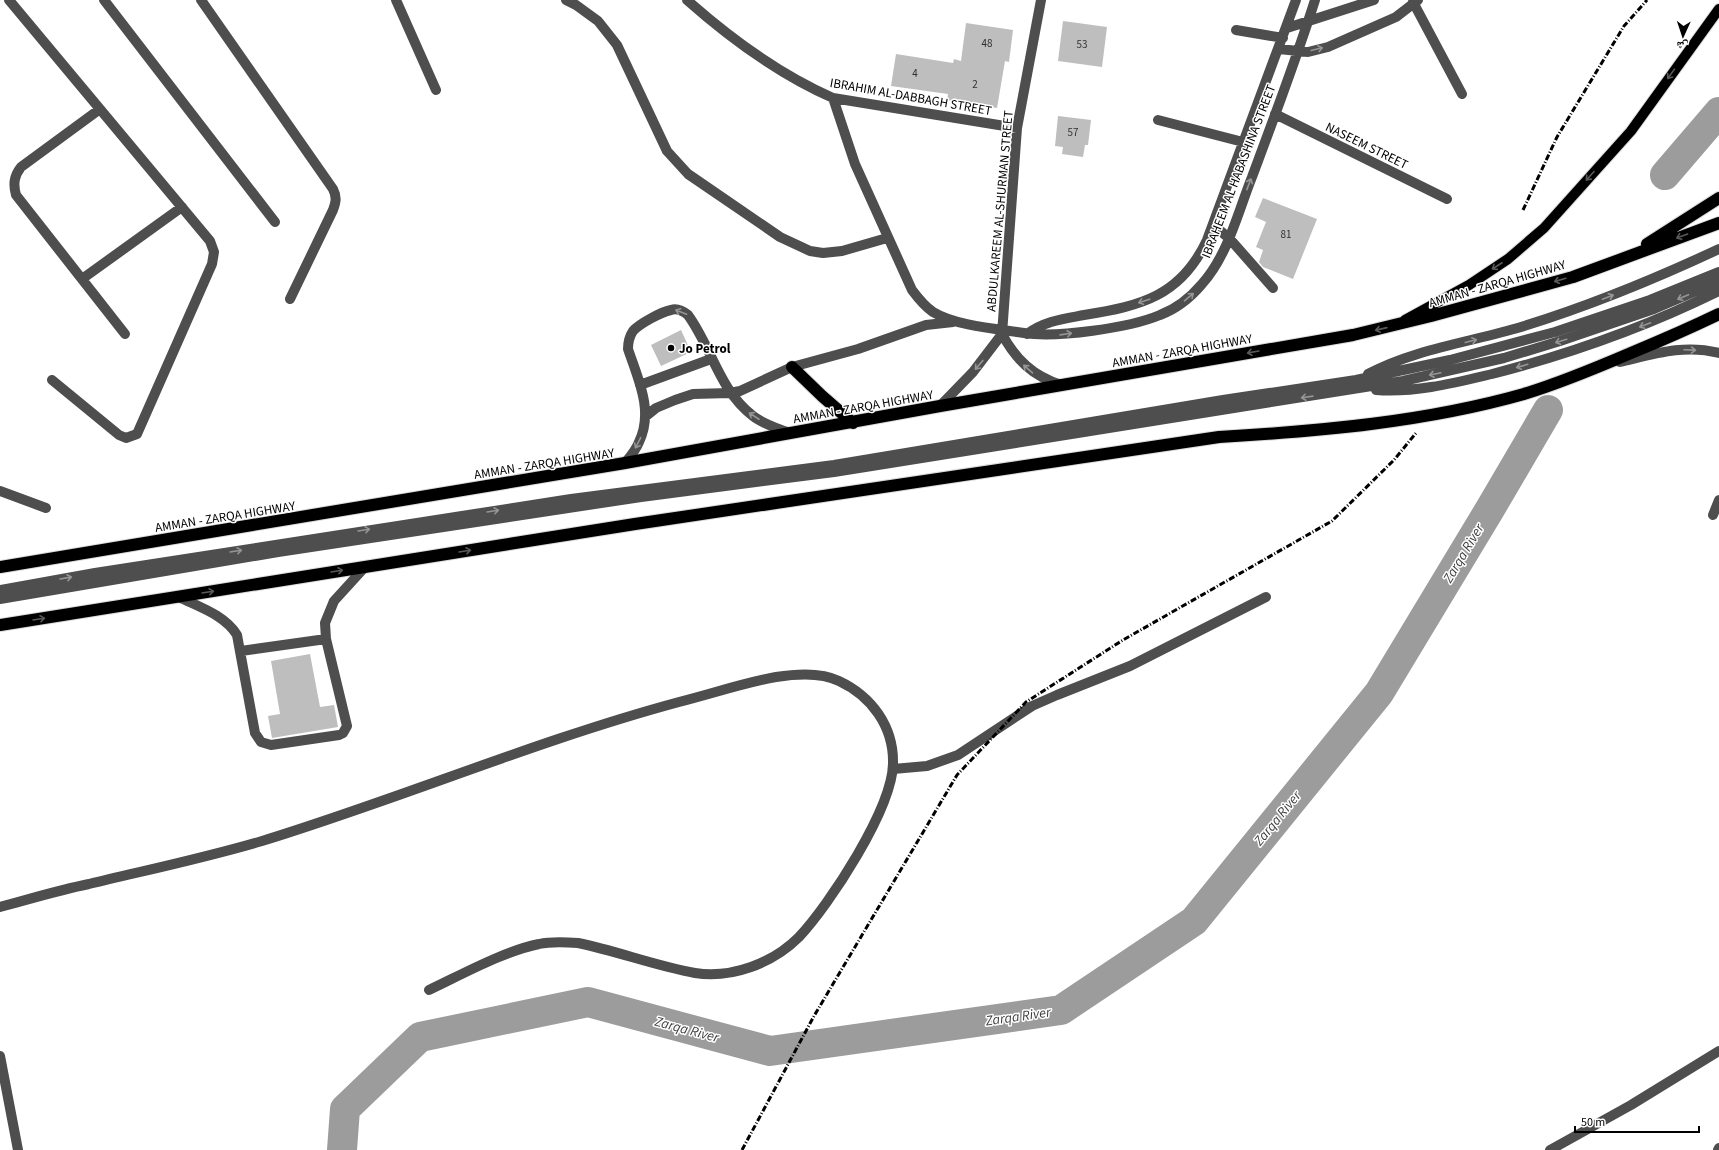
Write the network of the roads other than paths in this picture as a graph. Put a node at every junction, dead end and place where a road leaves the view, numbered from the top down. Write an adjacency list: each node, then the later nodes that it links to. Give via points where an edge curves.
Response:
1 (9, 0): 22 (street)
2 (104, 0): 30 (street)
3 (200, 0): 42 (street, via 336,195 333,210)
4 (396, 0): 19 (street)
5 (566, 0): 33 (street, via 598,21 617,45 667,151 676,164 688,174 780,237 810,251 842,252)
6 (686, 0): 21 (street, IBRAHIM AL-DABBAGH STREET, via 721,30 774,68)
7 (1041, 0): 25 (street, ABDULKAREEM AL-SHURMAN STREET)
8 (1296, 0): 14 (street, IBRAHEEM AL HABASHINA STREET)
9 (1315, 0): 13 (street, IBRAHEEM AL HABASHINA STREET)
10 (1374, 0): 13 (street)
11 (1413, 1): 18 (street, one-way to 11, via 1318,50 1341,41 1396,16); 20 (street)
12 (1719, 9): 45 (main road, one-way to 45, via 1631,131 1544,228 1508,259 1469,285)
13 (1308, 22): 14 (street); 18 (street, IBRAHEEM AL HABASHINA STREET)
14 (1286, 28): 16 (street, IBRAHEEM AL HABASHINA STREET)
15 (1236, 30): 16 (street)
16 (1283, 38): 17 (street, IBRAHEEM AL HABASHINA STREET)
17 (1279, 50): 18 (street); 26 (street, IBRAHEEM AL HABASHINA STREET)
18 (1297, 52): 23 (street, IBRAHEEM AL HABASHINA STREET)
19 (436, 90)
20 (1462, 94)
21 (832, 98): 25 (street, IBRAHIM AL-DABBAGH STREET); 33 (street, via 855,164)
22 (100, 109): 29 (street); 38 (street, via 21,167 14,181 16,195)
23 (1275, 114): 28 (street, NASEEM STREET); 34 (street, IBRAHEEM AL HABASHINA STREET, one-way to 23)
24 (1158, 120): 26 (street)
25 (1017, 128): 46 (street, ABDULKAREEM AL-SHURMAN STREET)
26 (1243, 142): 32 (street, IBRAHEEM AL HABASHINA STREET)
27 (1719, 198): 36 (highway)
28 (1447, 200)
29 (182, 207): 38 (street); 53 (street, via 210,241 214,258 137,434 126,438 119,435)
30 (275, 222)
31 (1719, 223): 36 (highway, AMMAN - ZARQA HIGHWAY, one-way to 36)
32 (1213, 225): 34 (street); 48 (street, IBRAHEEM AL HABASHINA STREET, one-way to 48, via 1191,268 1168,290 1154,298 1129,306 1046,323)
33 (887, 238): 44 (street, via 912,290 922,303 934,313)
34 (1229, 238): 40 (street); 48 (street, IBRAHEEM AL HABASHINA STREET, one-way to 34, via 1057,335 1109,327 1159,315 1183,302 1202,284 1219,260)
35 (1719, 249): 54 (street, one-way to 35, via 1402,359 1557,316 1621,292)
36 (1629, 256): 45 (highway, AMMAN - ZARQA HIGHWAY, one-way to 45, via 1573,276)
37 (1719, 272): 54 (street, via 1650,300 1555,332)
38 (82, 279): 47 (street)
39 (1719, 282): 54 (street, one-way to 54, via 1612,325 1504,358 1456,370)
40 (1273, 288)
41 (1719, 291): 54 (street, one-way to 54, via 1634,329 1519,367 1423,388 1396,391)
42 (290, 299)
43 (1719, 314): 52 (highway)
44 (959, 322): 46 (street, IBRAHEEM AL HABASHINA STREET); 51 (street, via 926,326 858,349)
45 (1396, 325): 56 (highway, AMMAN - ZARQA HIGHWAY, one-way to 56)
46 (1002, 332): 48 (street, IBRAHEEM AL HABASHINA STREET); 56 (street, one-way to 46, via 1032,373 1020,362); 58 (street, one-way to 58, via 973,372)
47 (125, 334)
48 (1027, 334)
49 (1719, 353): 52 (street, one-way to 49, via 1673,349)
50 (711, 358): 55 (street); 55 (street, one-way to 55, via 688,315 683,311 671,310 638,326 630,336 628,349); 57 (street)
51 (792, 367): 57 (street, via 748,388); 60 (highway)
52 (1597, 368): 68 (highway, one-way to 52, via 651,521 1219,437 1404,420 1524,394)
53 (52, 380)
54 (1357, 384): 69 (street, one-way to 54, via 555,501 834,465 1223,400); 72 (street, one-way to 72, via 834,472 641,497 278,552)
55 (640, 385): 59 (street)
56 (1062, 386): 58 (highway, AMMAN - ZARQA HIGHWAY)
57 (730, 393): 59 (street, via 693,394 656,408); 61 (street, one-way to 57, via 754,417)
58 (940, 406): 60 (highway, AMMAN - ZARQA HIGHWAY)
59 (646, 416): 62 (street, one-way to 62, via 639,443)
60 (853, 423): 61 (highway, AMMAN - ZARQA HIGHWAY)
61 (789, 433): 62 (highway, AMMAN - ZARQA HIGHWAY)
62 (625, 463): 67 (highway, AMMAN - ZARQA HIGHWAY)
63 (0, 492): 65 (street)
64 (1719, 500): 66 (street)
65 (46, 508)
66 (1712, 515)
67 (0, 567)
68 (365, 567): 70 (highway, one-way to 68); 74 (street, via 341,591 329,608 325,623)
69 (0, 590)
70 (179, 596): 73 (highway, one-way to 70); 75 (street, via 228,624 237,635)
71 (1266, 597): 76 (street, via 1130,666 1032,706 958,755 927,766)
72 (0, 599)
73 (0, 625)
74 (326, 639): 75 (street); 75 (street, via 346,730 339,735 271,745 261,742 255,733)
75 (241, 651)
76 (893, 769): 77 (street, via 888,731 875,707 855,689 830,677 777,677 616,719 260,842); 78 (street, via 890,785 879,810 833,893 797,939 776,955 758,964 725,973 698,974 597,947 559,942 540,943 522,948)
77 (0, 907)
78 (428, 990)
79 (1719, 1051): 82 (street, via 1631,1105)
80 (0, 1056): 81 (street)
81 (18, 1150)
82 (1550, 1150)

